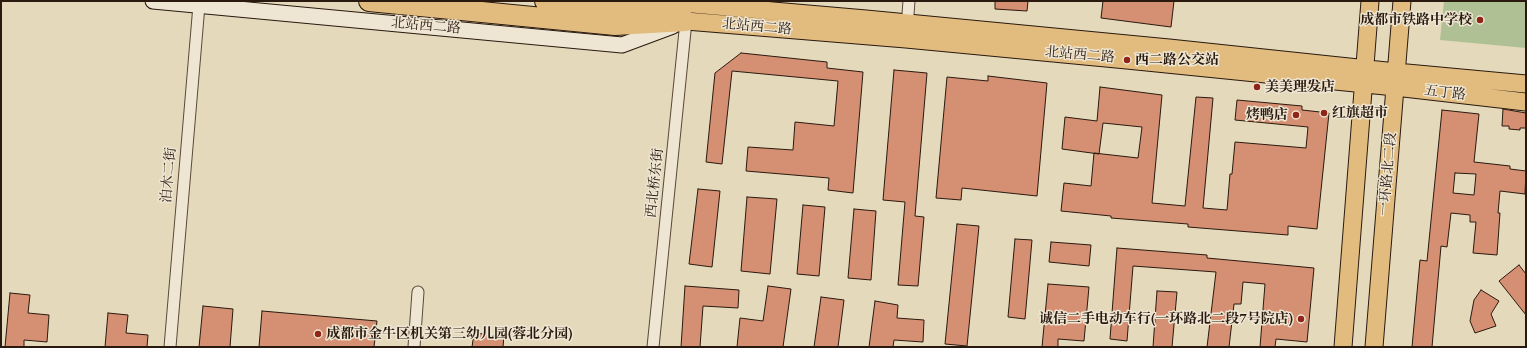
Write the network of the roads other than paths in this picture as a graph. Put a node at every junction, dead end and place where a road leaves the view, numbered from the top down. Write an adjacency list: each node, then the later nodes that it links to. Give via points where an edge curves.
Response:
1 (153, 1): 7 (street, 北站西二路)
2 (369, 1): 8 (highway, via 615,25)
3 (545, 1): 8 (highway, via 617,9)
4 (909, 1): 9 (street)
5 (1370, 1): 10 (main road)
6 (1402, 1): 11 (main road, 一环路北二段)
7 (199, 5): 8 (street, 北站西二路, via 622,45); 15 (street, 泊木二街)
8 (676, 8): 9 (main road, 北站西二路); 17 (street, 西北桥东街)
9 (907, 31): 10 (main road, 北站西二路)
10 (1365, 77): 11 (main road, 五丁路); 18 (main road)
11 (1395, 80): 12 (main road, 五丁路); 13 (main road, 五丁路); 19 (main road, 一环路北二段)
12 (1526, 84)
13 (1526, 102)
14 (418, 292): 16 (street)
15 (170, 347)
16 (414, 347)
17 (653, 347)
18 (1343, 347)
19 (1374, 347)

